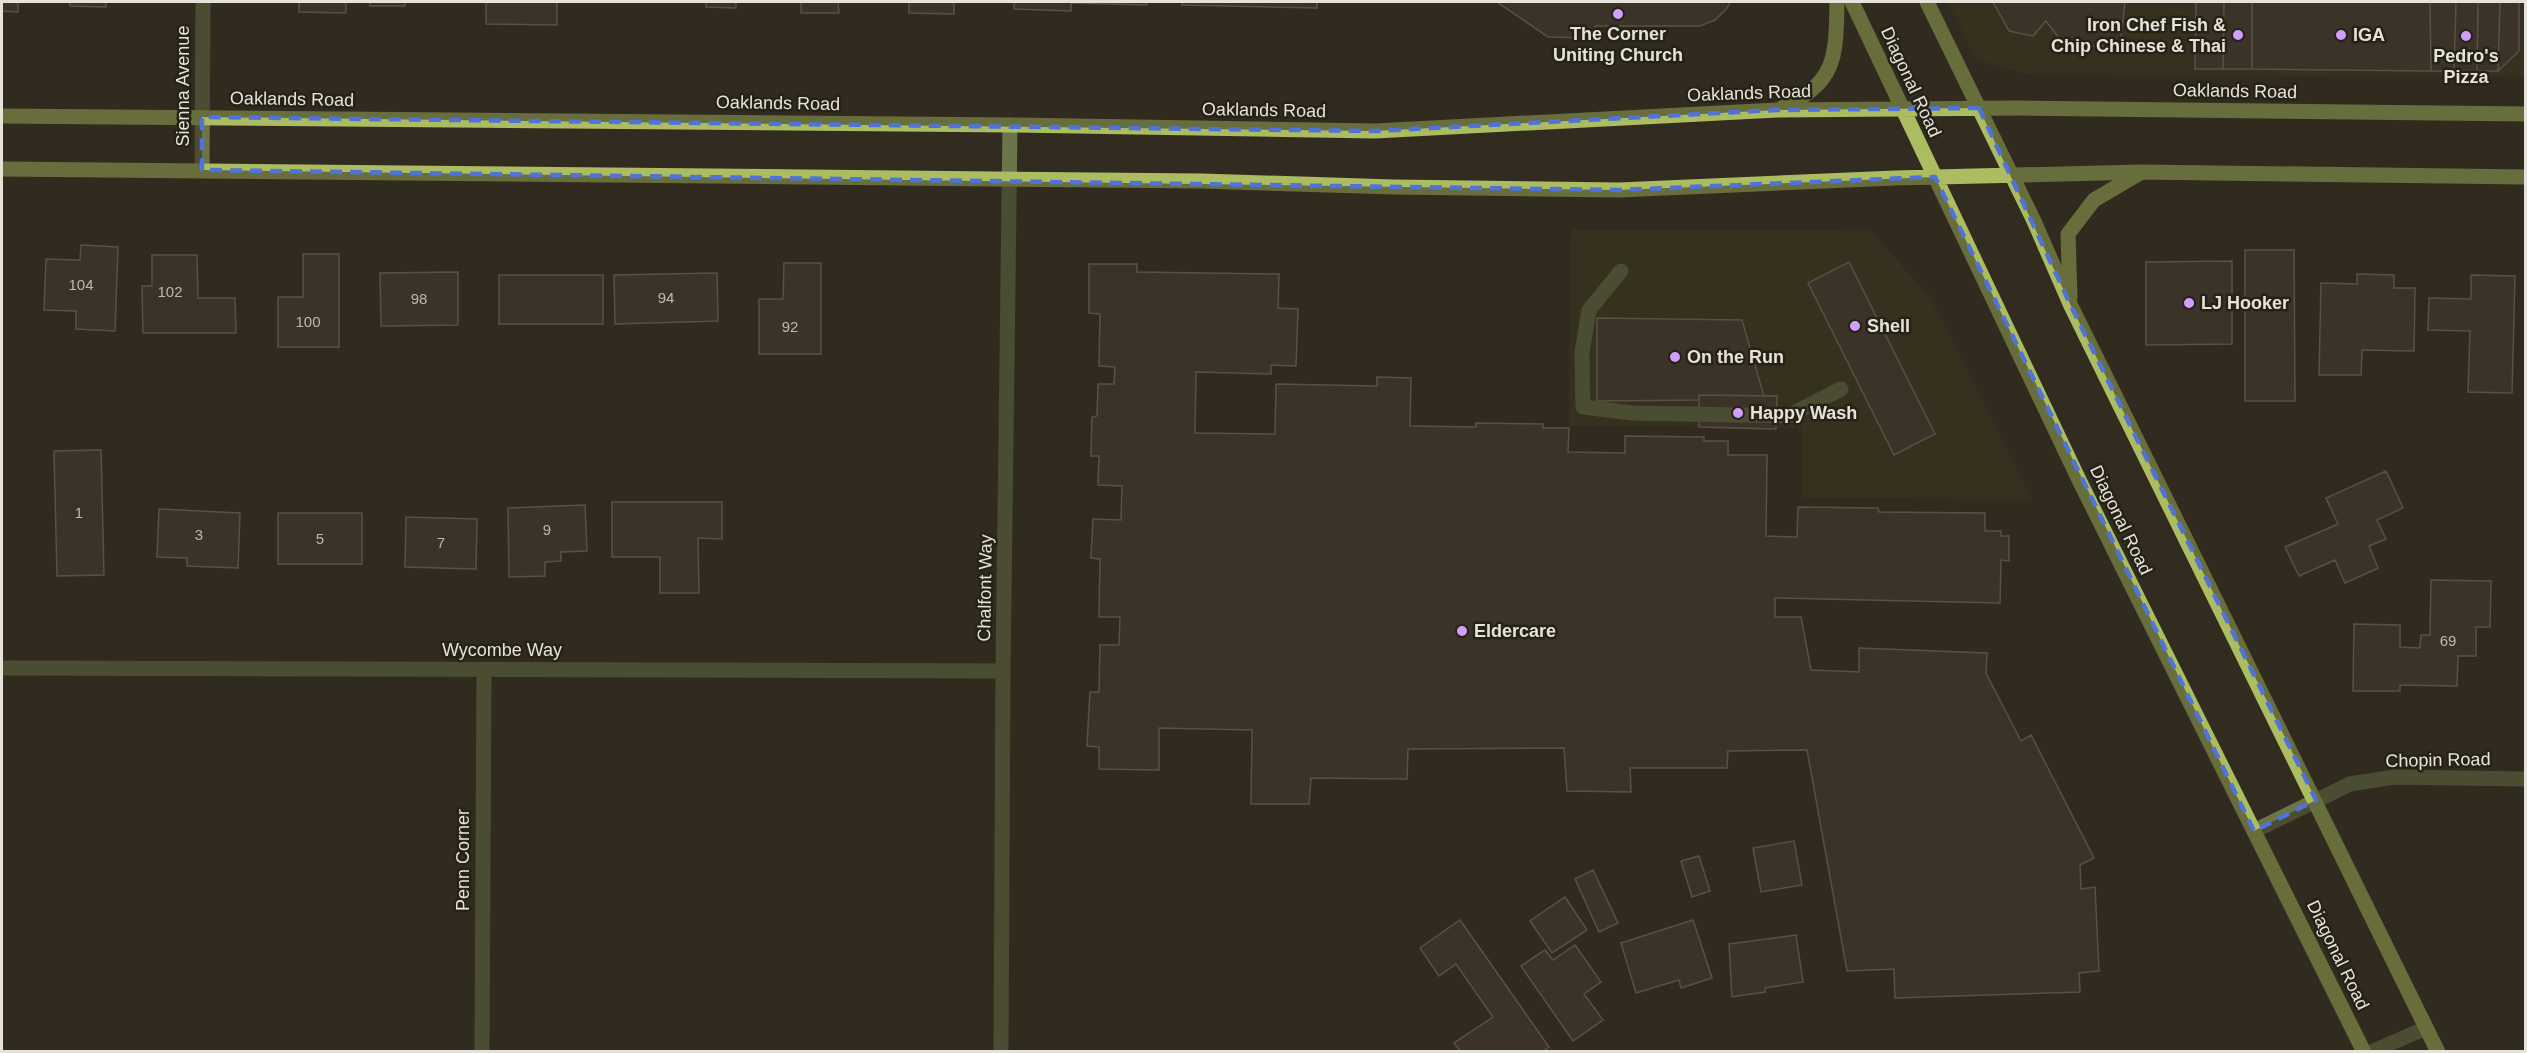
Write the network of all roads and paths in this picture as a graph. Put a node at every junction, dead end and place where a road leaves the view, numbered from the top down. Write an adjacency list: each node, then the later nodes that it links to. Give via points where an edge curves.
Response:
1 (203, 2): 10 (street, Sienna Avenue)
2 (1837, 2): 7 (main road, via 1832,65 1816,88)
3 (1852, 2): 6 (main road, Diagonal Road)
4 (1927, 2): 5 (main road)
5 (1979, 108): 6 (main road, Oaklands Road); 8 (main road, Oaklands Road); 15 (main road)
6 (1903, 109): 7 (main road, Oaklands Road); 16 (main road, Diagonal Road)
7 (1777, 110): 11 (main road, Oaklands Road, via 1375,131)
8 (2526, 114)
9 (2, 116): 10 (main road, Oaklands Road)
10 (202, 117): 11 (main road, Oaklands Road); 13 (street, Sienna Avenue)
11 (1010, 125): 18 (street, Chalfont Way)
12 (2, 169): 13 (main road)
13 (202, 170): 18 (main road)
14 (2142, 172): 15 (main road); 17 (main road); 20 (main road, via 2094,200 2068,234)
15 (2011, 175): 16 (main road); 20 (main road)
16 (1935, 177): 18 (main road, via 1619,190); 27 (main road, Diagonal Road, via 2080,482)
17 (2526, 177)
18 (1010, 179): 24 (street, Chalfont Way)
19 (1621, 271): 21 (street, via 1589,310 1582,353 1583,407 1632,413 1788,416)
20 (2071, 306): 26 (main road)
21 (1841, 389)
22 (2, 668): 23 (street, Wycombe Way)
23 (484, 670): 24 (street, Wycombe Way); 29 (street, Penn Corner)
24 (1003, 671): 30 (street, Chalfont Way)
25 (2526, 779): 26 (street, Chopin Road, via 2394,777 2350,784)
26 (2316, 800): 27 (street, Chopin Road); 28 (main road)
27 (2254, 831): 31 (main road, Diagonal Road)
28 (2426, 1028): 32 (street); 33 (main road)
29 (482, 1052)
30 (1001, 1052)
31 (2364, 1052)
32 (2371, 1052)
33 (2438, 1052)

